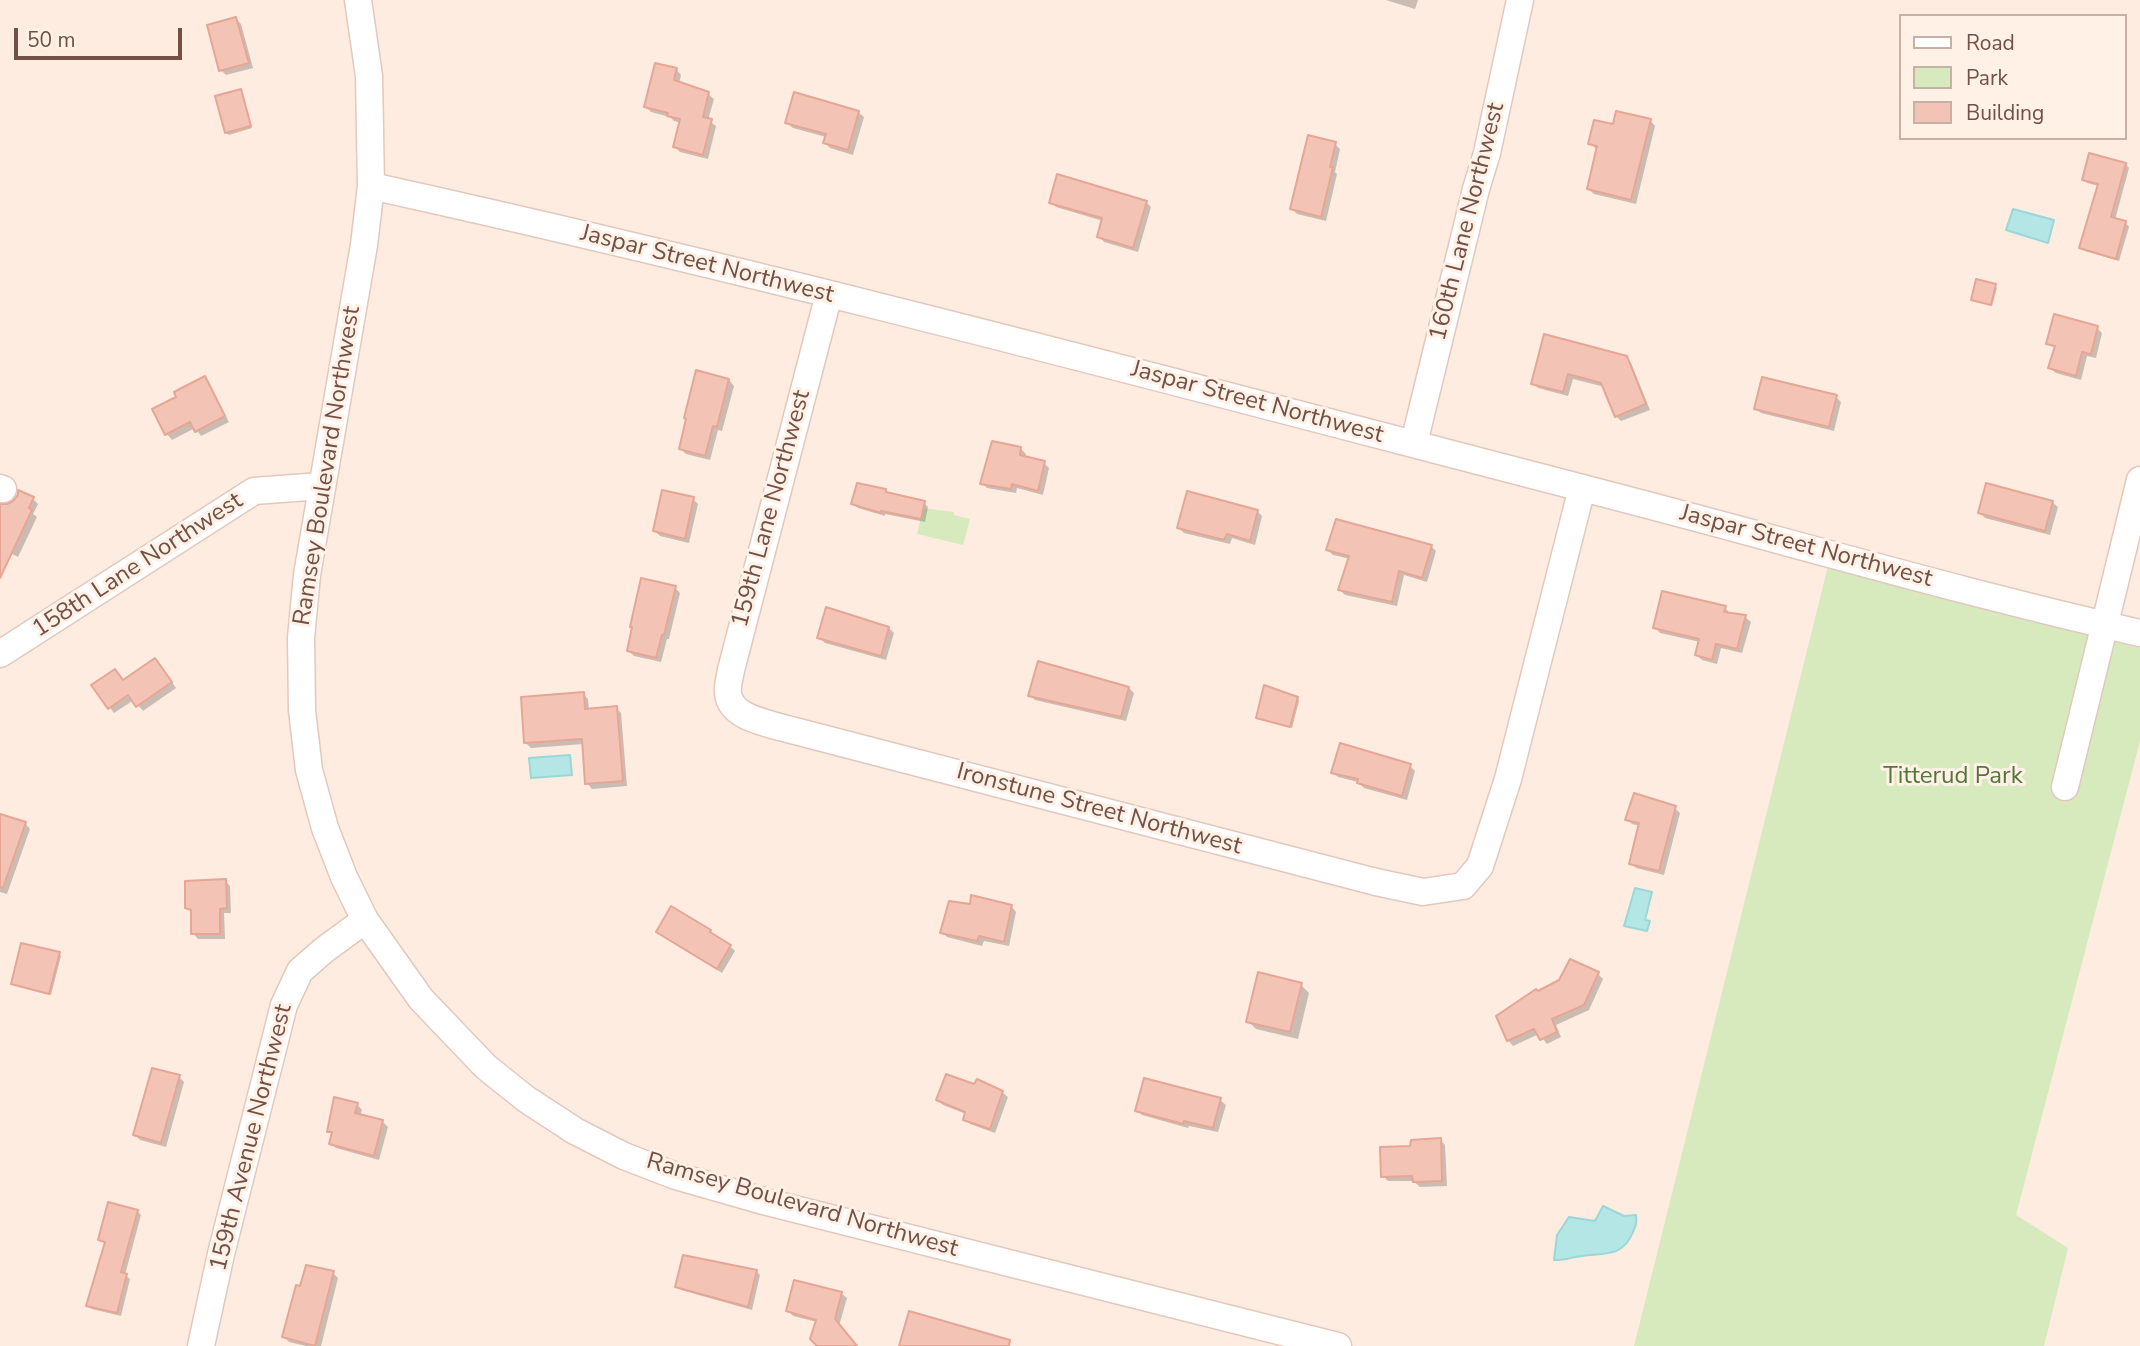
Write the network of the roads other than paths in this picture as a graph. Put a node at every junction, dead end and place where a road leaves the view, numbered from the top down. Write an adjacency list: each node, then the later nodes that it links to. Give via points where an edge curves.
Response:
1 (358, 0): 3 (street, Ramsey Boulevard Northwest, via 369,76)
2 (1520, 0): 5 (street, 160th Lane Northwest, via 1487,153)
3 (372, 186): 4 (street, Jaspar Street Northwest); 7 (street, Ramsey Boulevard Northwest)
4 (829, 294): 5 (street, Jaspar Street Northwest); 12 (street, 159th Lane Northwest, via 731,670 727,695)
5 (1414, 443): 8 (street, Jaspar Street Northwest)
6 (2140, 480): 9 (street)
7 (321, 486): 11 (street, 158th Lane Northwest, via 254,491); 14 (street, Ramsey Boulevard Northwest, via 303,613 302,710 309,770 325,828)
8 (1582, 488): 9 (street, Jaspar Street Northwest); 12 (street, Ironstune Street Northwest, via 1508,779 1480,866 1463,886 1423,892 1376,882)
9 (2103, 625): 10 (street, Jaspar Street Northwest); 13 (street)
10 (2140, 634)
11 (2, 651)
12 (748, 718)
13 (2065, 787)
14 (365, 920): 15 (street, 159th Avenue Northwest, via 300,971 284,1005); 16 (street, Ramsey Boulevard Northwest, via 421,999 486,1067 575,1131 624,1156 767,1202)
15 (201, 1346)
16 (1338, 1346)

